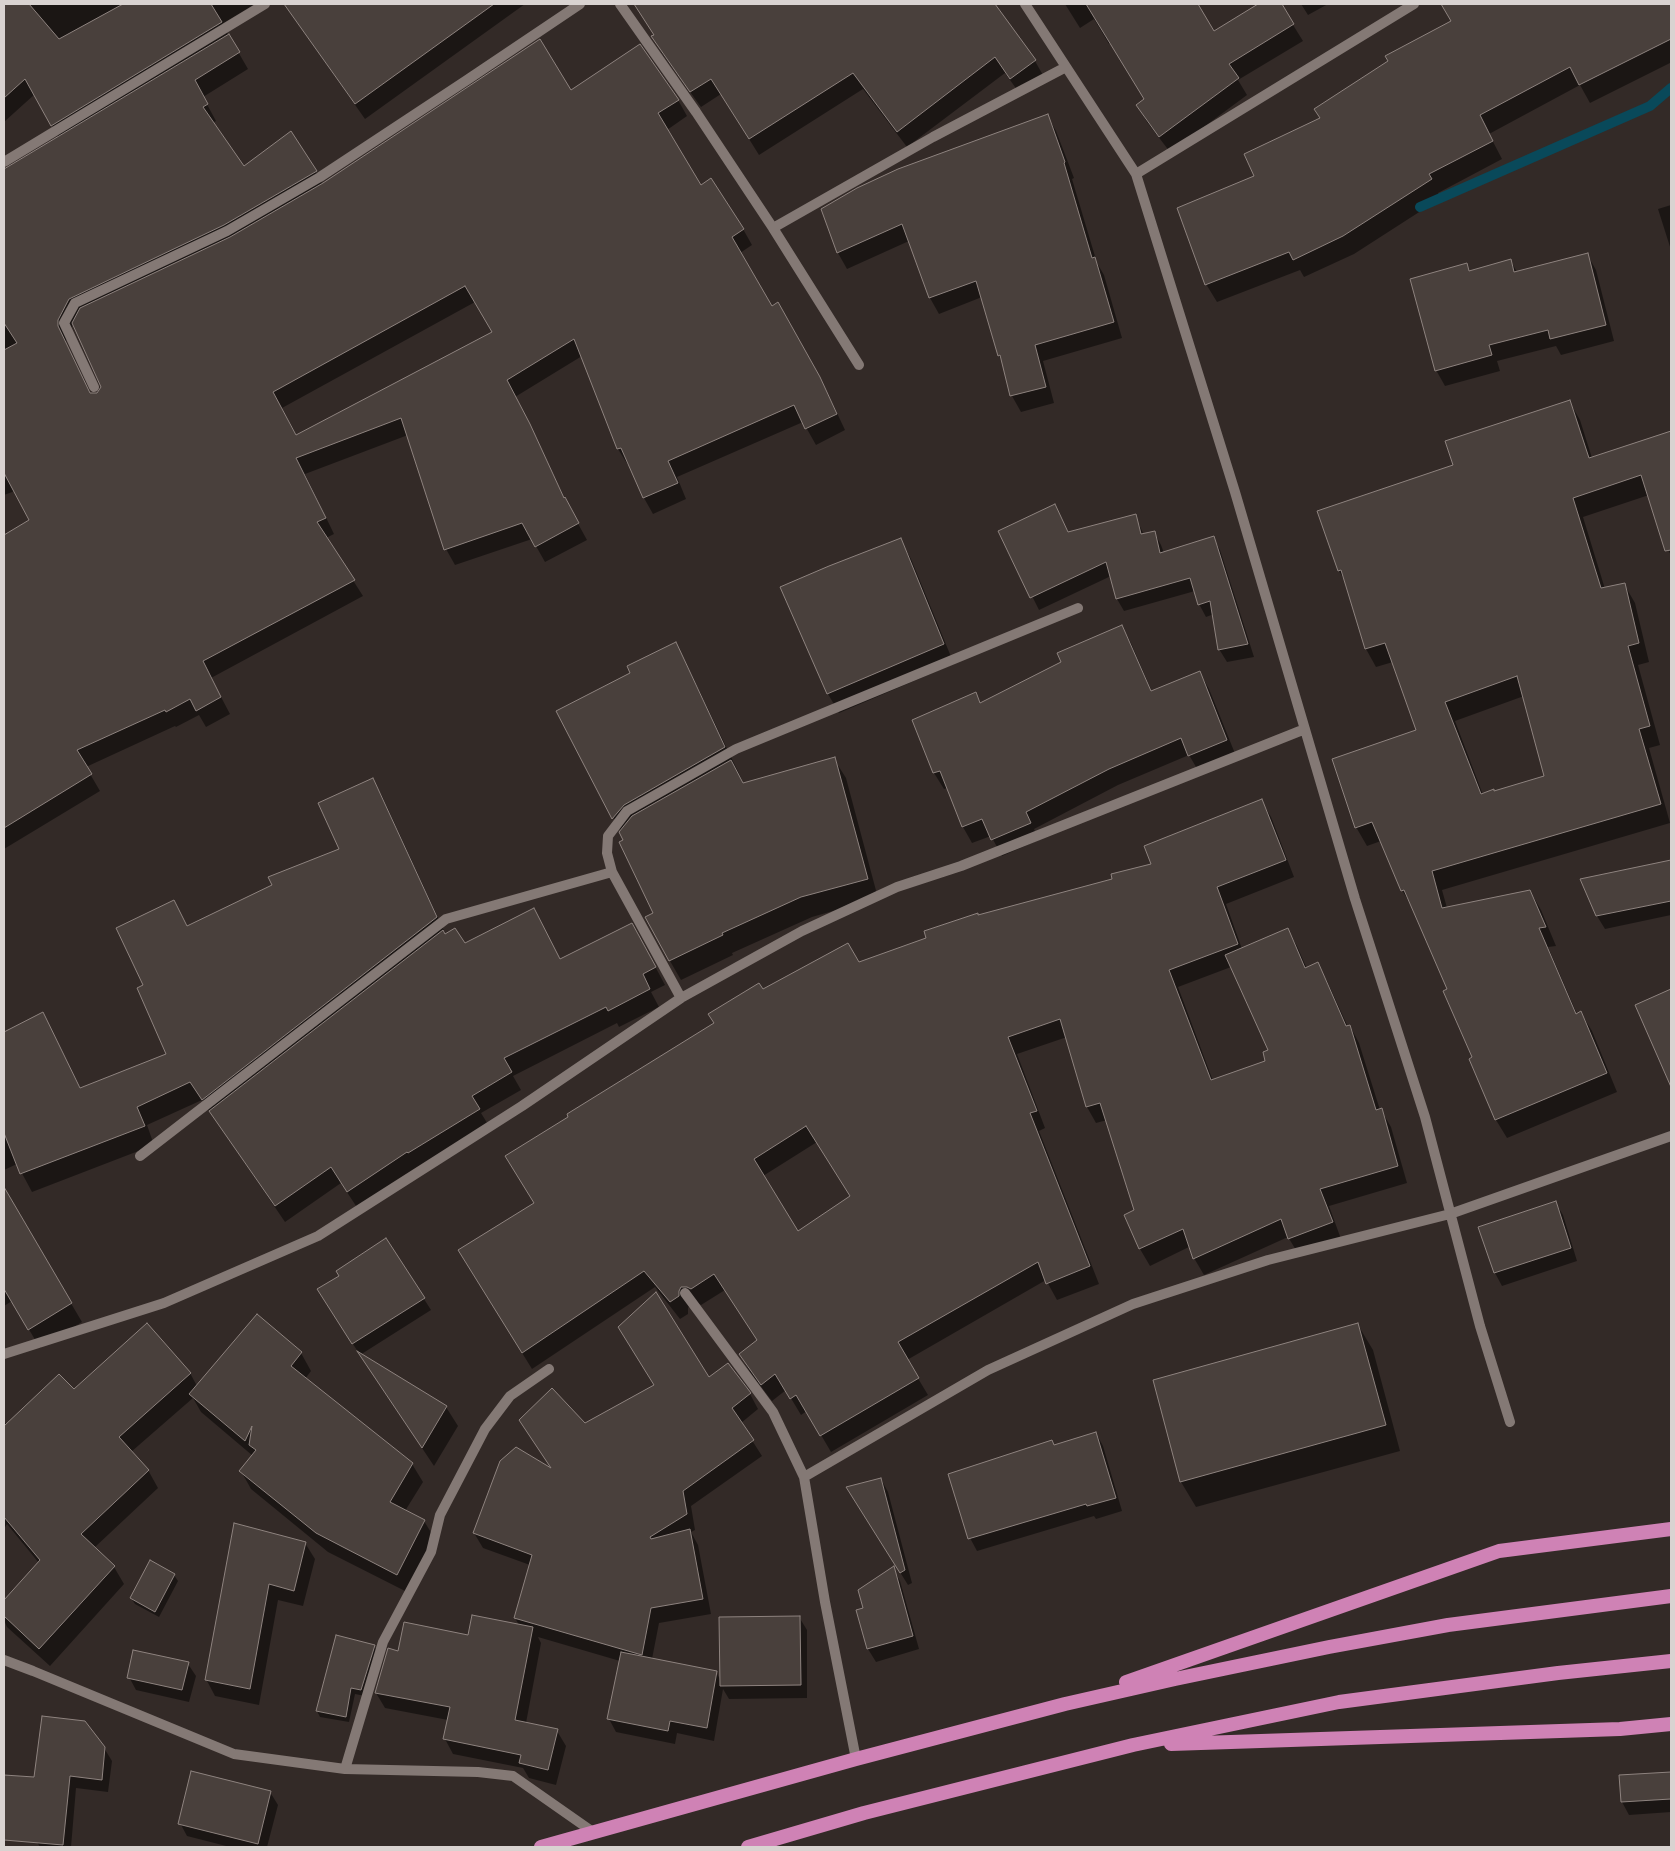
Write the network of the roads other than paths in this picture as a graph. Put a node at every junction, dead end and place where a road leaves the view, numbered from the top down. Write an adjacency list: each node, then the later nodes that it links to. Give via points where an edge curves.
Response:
1 (265, 4): 7 (street)
2 (580, 4): 11 (street, via 320,176 227,230 75,303 64,323)
3 (620, 4): 9 (street)
4 (1025, 4): 6 (street)
5 (1414, 4): 8 (street)
6 (1066, 67): 8 (street); 9 (street, via 933,137)
7 (4, 162)
8 (1136, 174): 13 (street)
9 (773, 228): 10 (street)
10 (858, 365)
11 (94, 387)
12 (1078, 608): 14 (street, via 736,749 627,812 608,836 607,853)
13 (1305, 729): 15 (street, via 961,866 897,887 802,931); 18 (street, via 1425,1117)
14 (612, 872): 15 (street); 17 (street, via 446,919)
15 (681, 998): 20 (street, via 522,1106 318,1236 164,1303)
16 (1671, 1136): 18 (street)
17 (140, 1156)
18 (1450, 1214): 22 (street); 23 (street, via 1268,1260 1133,1304 988,1370)
19 (685, 1293): 23 (street, via 773,1412)
20 (4, 1354)
21 (549, 1369): 32 (street, via 510,1396 485,1429 440,1515 431,1552 383,1642)
22 (1510, 1422)
23 (804, 1478): 31 (street)
24 (1671, 1529): 28 (highway, via 1499,1551)
25 (1671, 1596): 28 (highway, via 1448,1625)
26 (4, 1660): 32 (street, via 234,1754)
27 (1671, 1661): 30 (highway, via 1558,1672 1339,1702)
28 (1065, 1704): 31 (highway)
29 (1671, 1724): 30 (highway, via 1620,1729)
30 (1133, 1746): 35 (highway, via 864,1813)
31 (856, 1759): 33 (highway)
32 (345, 1769): 33 (street, via 478,1772 513,1776)
33 (593, 1832): 34 (highway)
34 (541, 1847)
35 (748, 1847)

